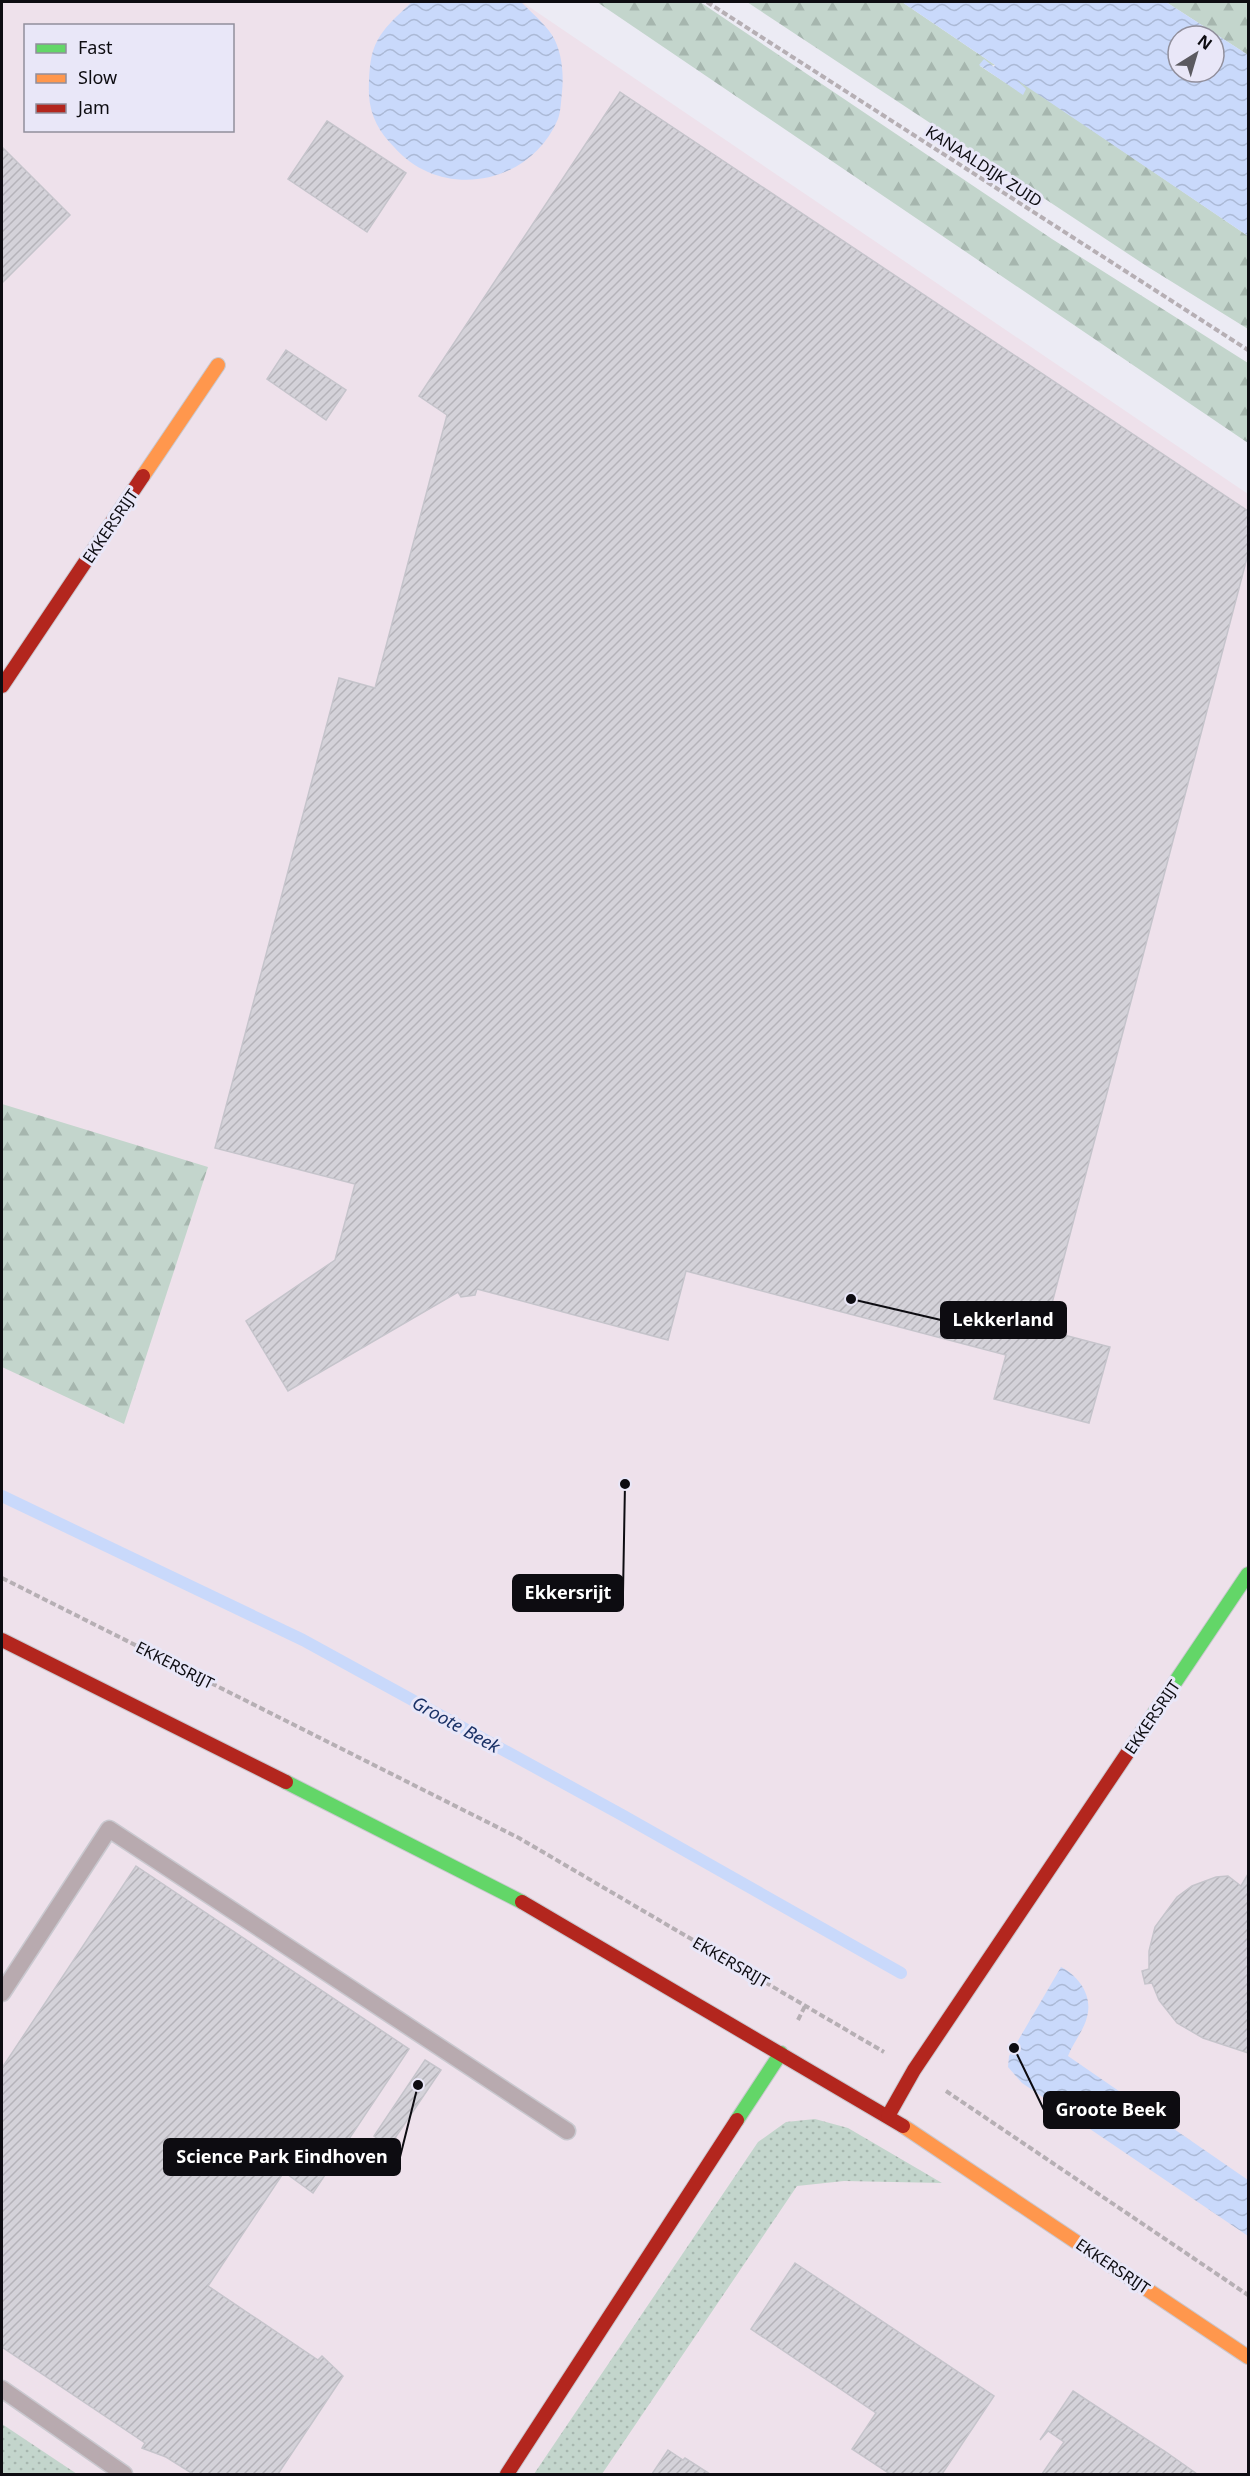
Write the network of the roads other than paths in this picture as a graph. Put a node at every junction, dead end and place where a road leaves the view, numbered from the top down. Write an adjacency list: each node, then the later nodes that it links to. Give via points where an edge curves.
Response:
1 (218, 365): 2 (street, EKKERSRIJT)
2 (2, 686)
3 (1248, 1574): 7 (street, EKKERSRIJT, via 914,2070)
4 (2, 1640): 6 (street, EKKERSRIJT, via 492,1885)
5 (2, 1993): 8 (lane, via 110,1829)
6 (781, 2053): 7 (street, EKKERSRIJT); 12 (street)
7 (888, 2116): 9 (street, EKKERSRIJT)
8 (567, 2131)
9 (1248, 2357)
10 (2, 2389): 11 (lane)
11 (124, 2475)
12 (507, 2475)

